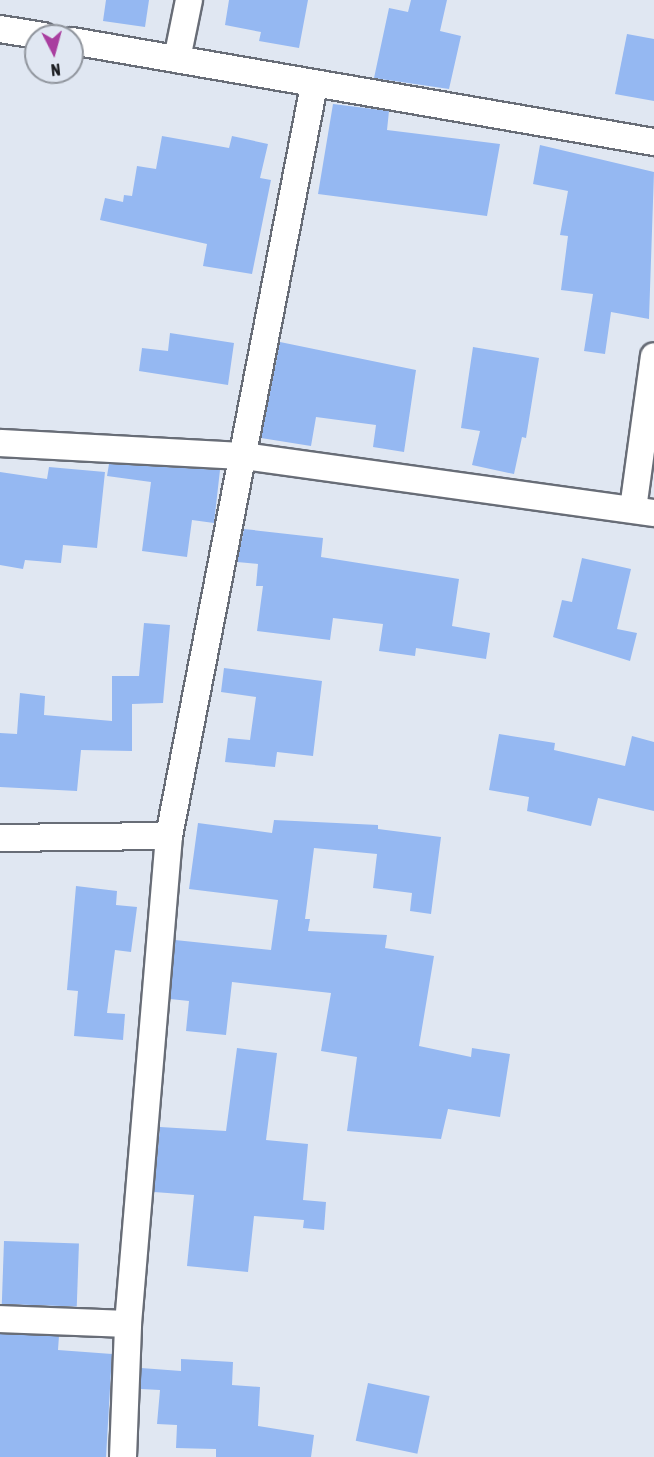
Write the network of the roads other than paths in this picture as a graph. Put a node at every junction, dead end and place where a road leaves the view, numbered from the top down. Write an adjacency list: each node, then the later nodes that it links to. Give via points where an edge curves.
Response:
1 (189, 0): 5 (street)
2 (0, 29): 3 (street)
3 (24, 33)
4 (84, 43): 5 (street)
5 (177, 59): 6 (street)
6 (314, 86): 7 (street); 10 (street)
7 (654, 142)
8 (654, 356): 11 (street)
9 (0, 443): 10 (street)
10 (243, 456): 11 (street); 12 (street)
11 (643, 511)
12 (169, 836): 13 (street); 15 (street)
13 (0, 838)
14 (0, 1319): 15 (street)
15 (128, 1324): 16 (street)
16 (123, 1457)

